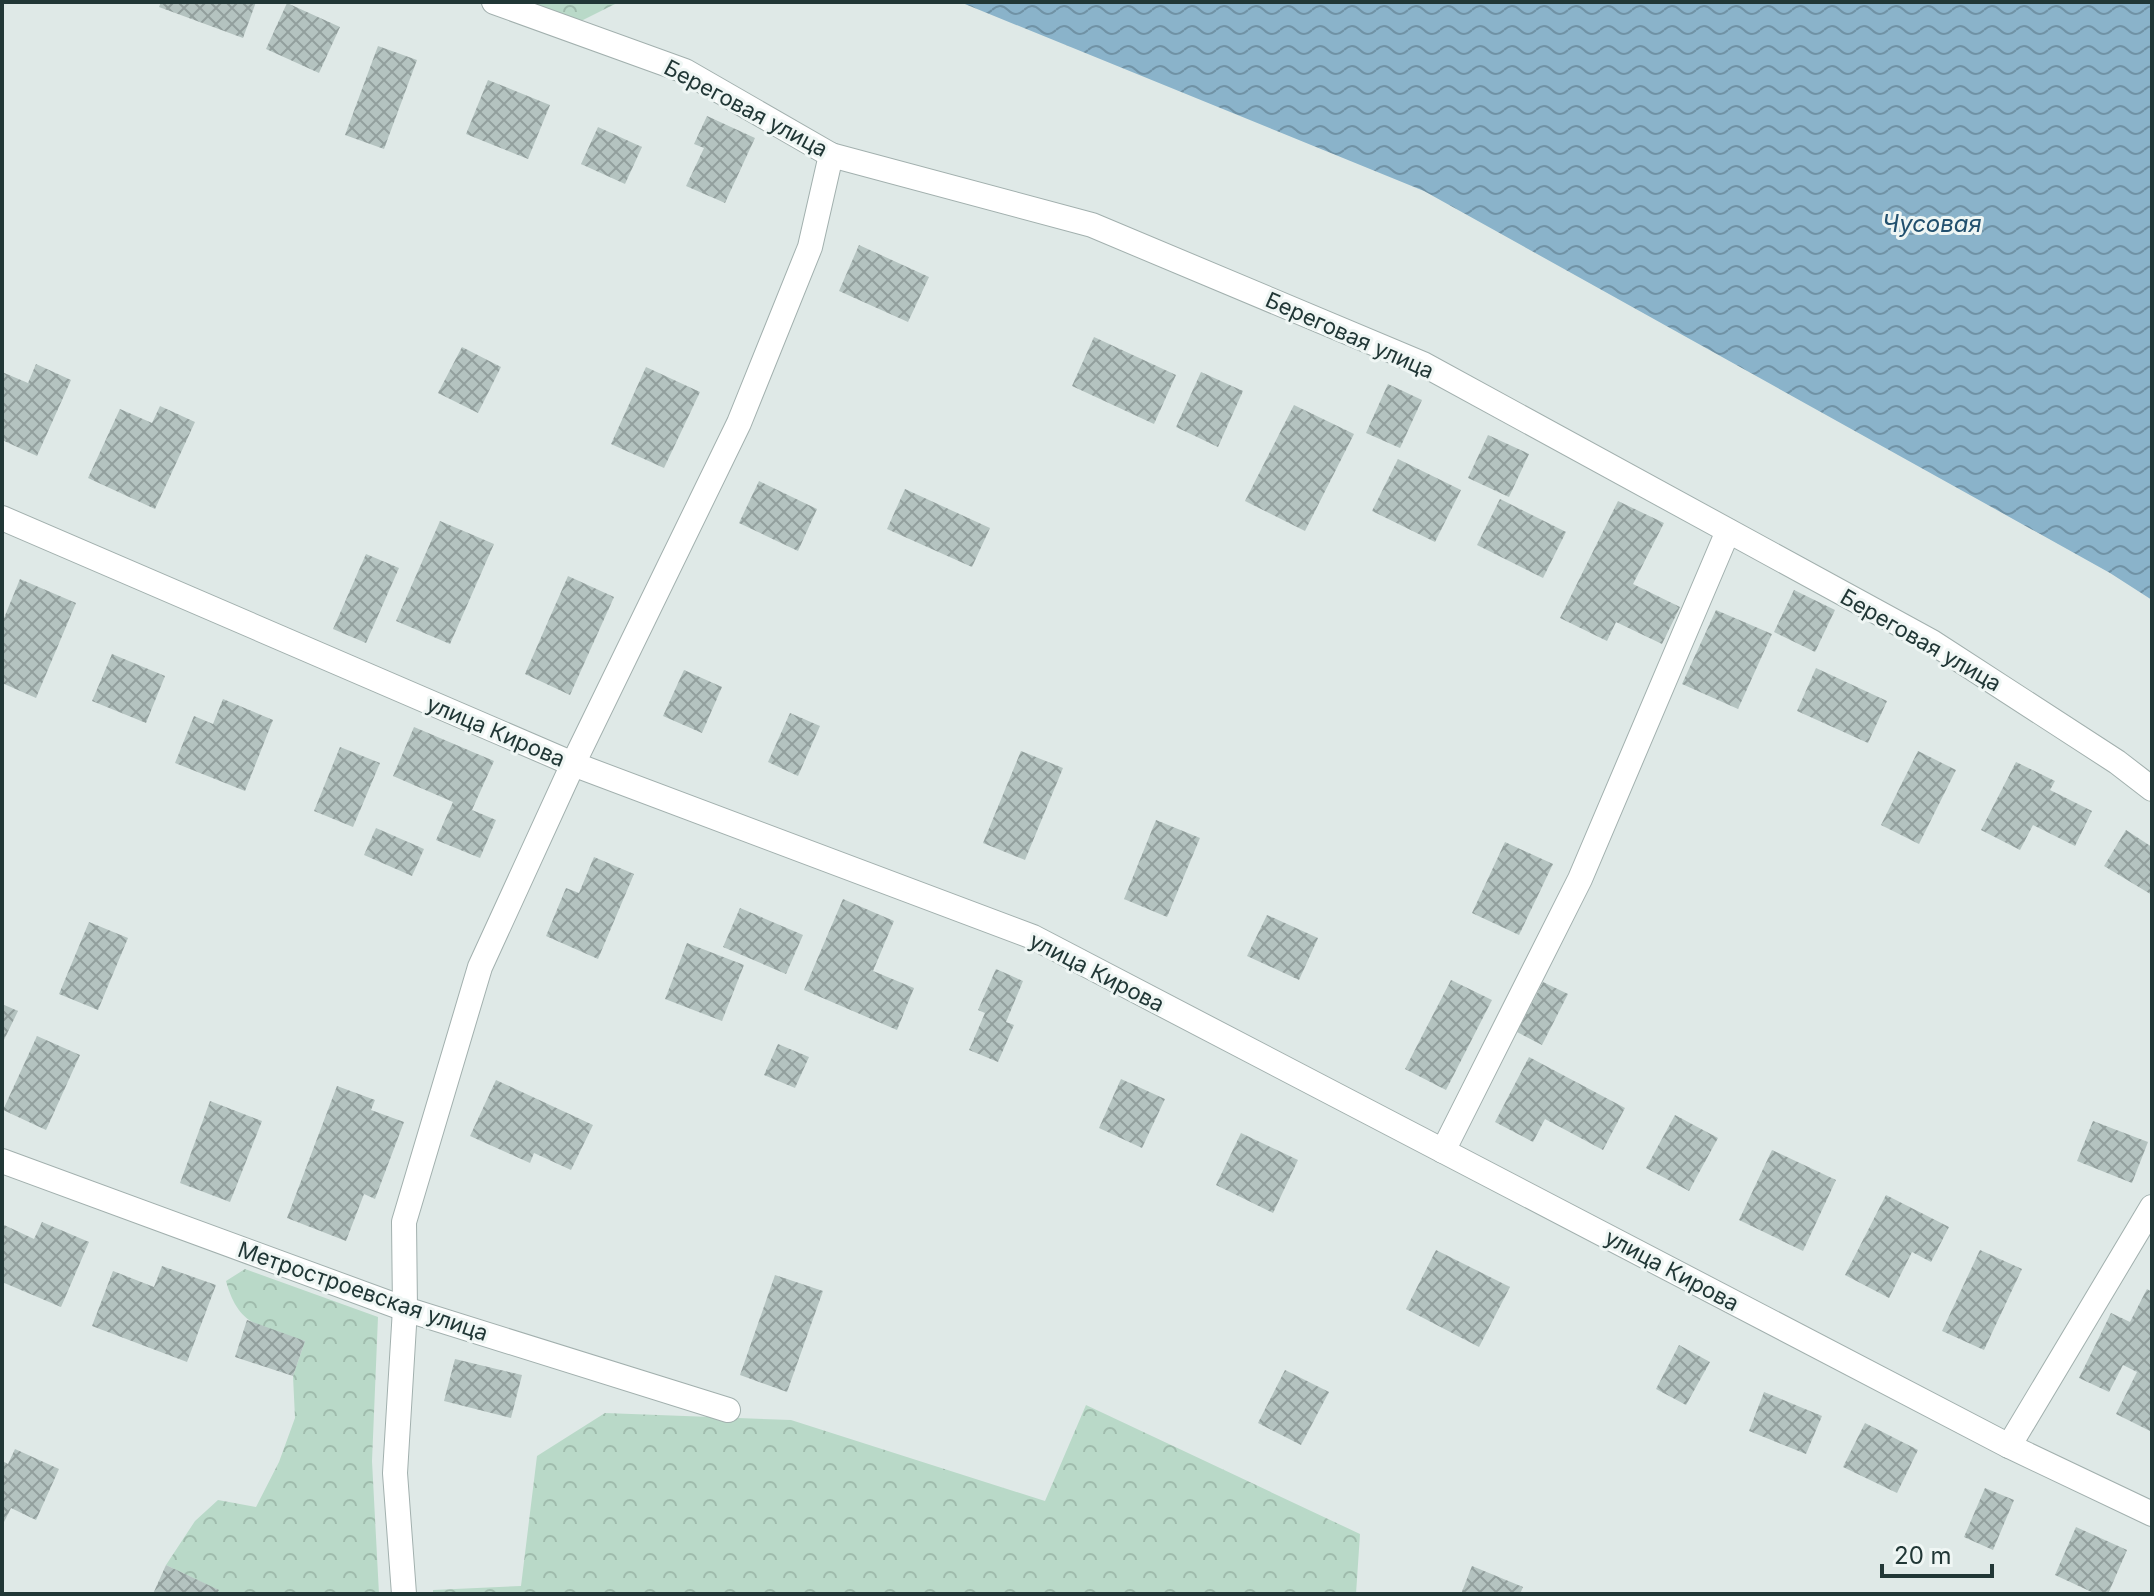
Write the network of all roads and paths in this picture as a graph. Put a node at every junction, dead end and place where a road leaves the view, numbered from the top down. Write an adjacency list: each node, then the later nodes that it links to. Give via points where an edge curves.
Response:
1 (494, 2): 2 (street, Береговая улица, via 685,71)
2 (831, 155): 4 (street, Береговая улица, via 1092,225 1423,364); 5 (street, via 810,247 739,423)
3 (2, 518): 5 (street, улица Кирова)
4 (1728, 531): 6 (street, Береговая улица, via 1932,642); 7 (street, via 1580,879)
5 (573, 764): 7 (street, улица Кирова, via 1033,937); 10 (street, via 480,967 404,1222)
6 (2152, 789)
7 (1443, 1151): 12 (street, улица Кирова)
8 (2, 1161): 10 (street, Метростроевская улица)
9 (2152, 1207): 12 (street)
10 (405, 1309): 11 (street, Метростроевская улица); 14 (street, via 395,1473)
11 (728, 1410)
12 (2009, 1446): 13 (street, улица Кирова)
13 (2152, 1514)
14 (404, 1594)

